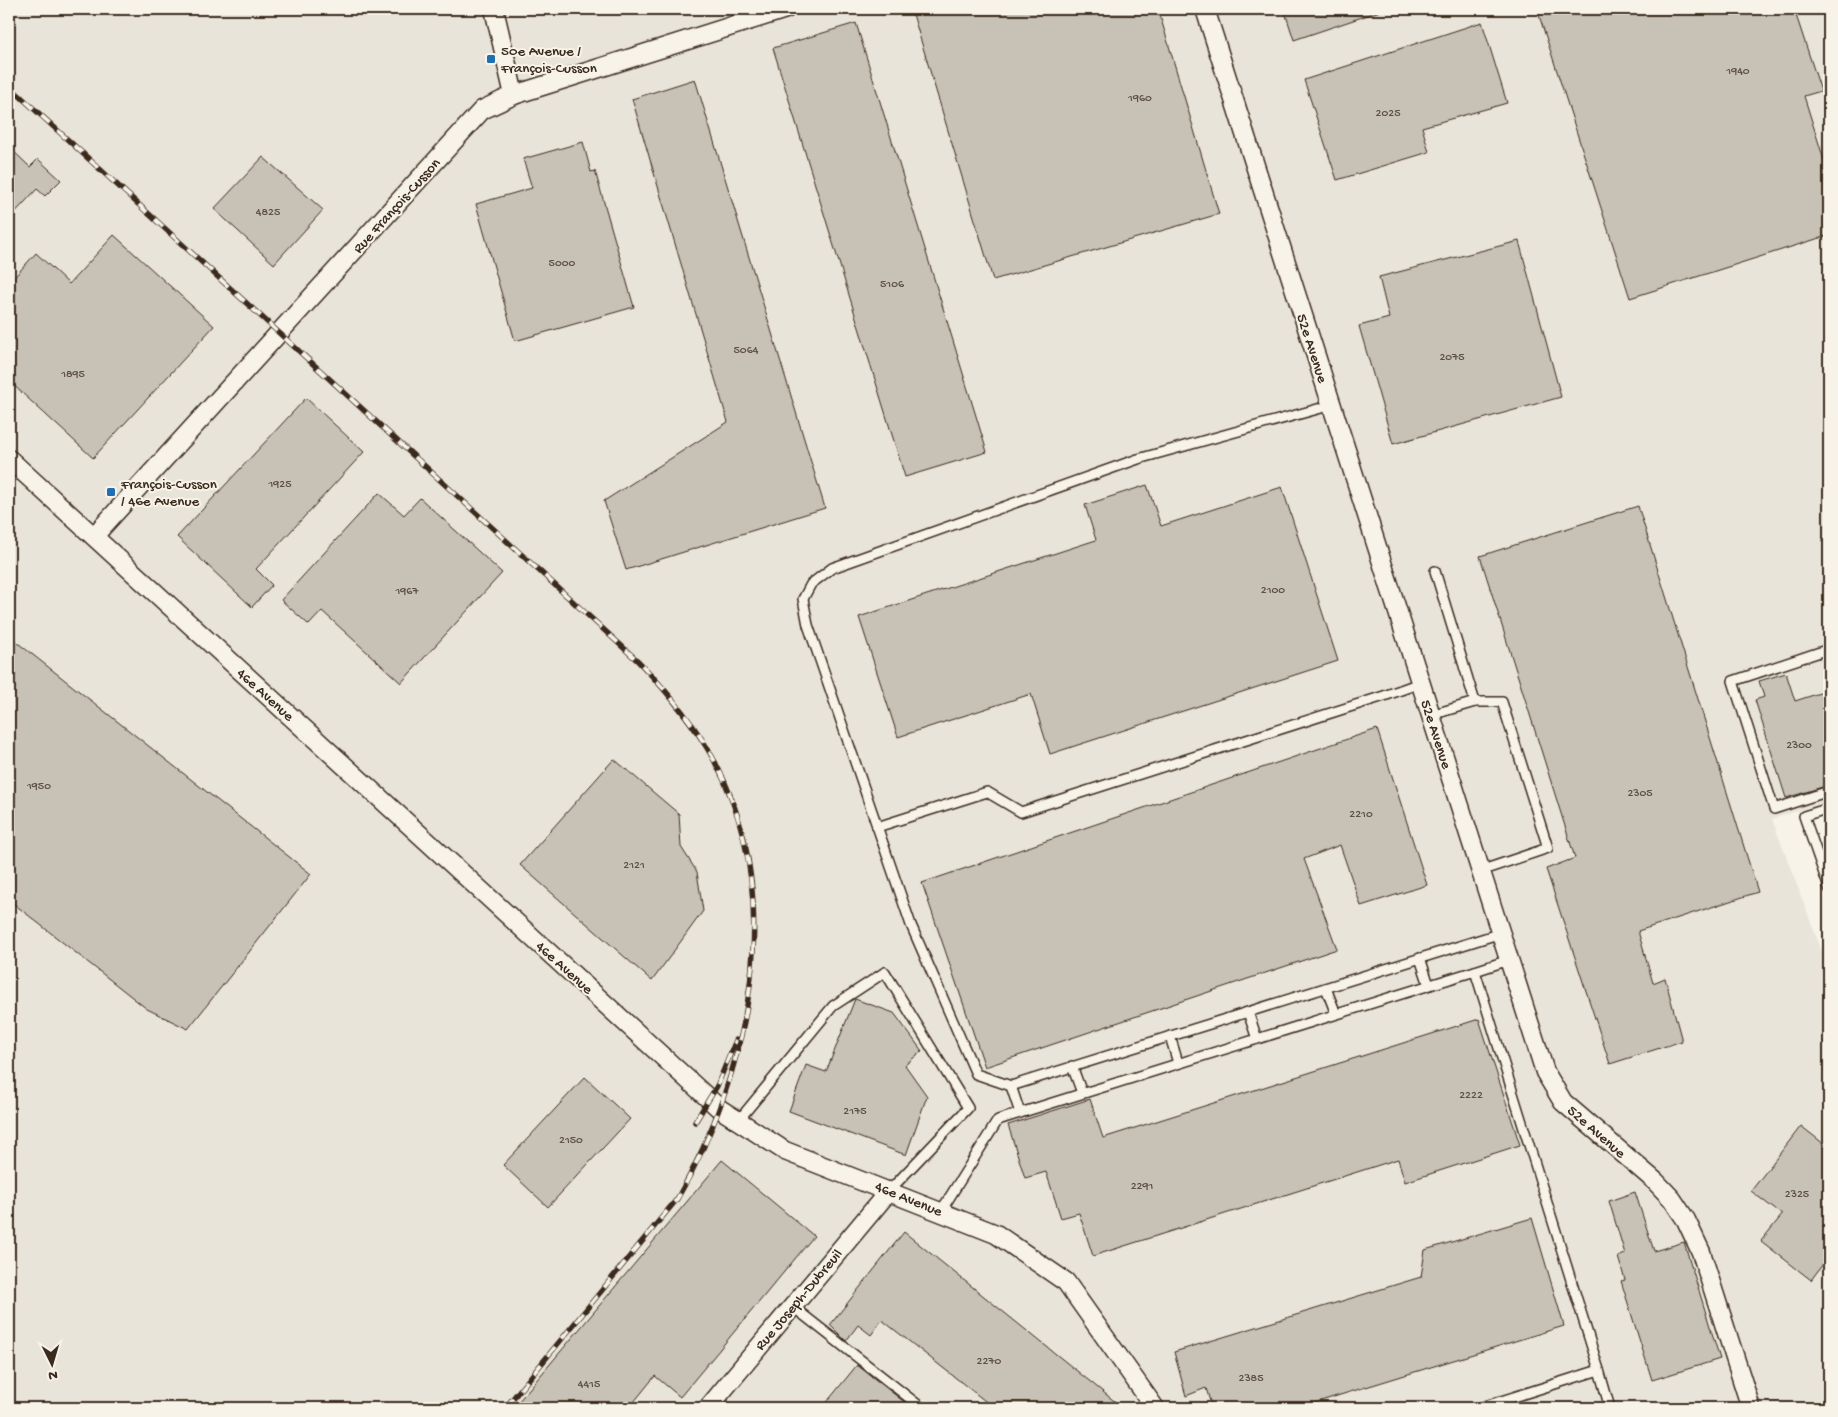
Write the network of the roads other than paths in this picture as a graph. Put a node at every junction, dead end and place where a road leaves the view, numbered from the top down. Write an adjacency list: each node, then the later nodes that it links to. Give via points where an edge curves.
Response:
1 (494, 9): 4 (street)
2 (786, 9): 4 (street, Rue François-Cusson)
3 (1205, 9): 5 (street, 52e Avenue)
4 (514, 95): 7 (street, Rue François-Cusson, via 482,110)
5 (1332, 406): 10 (street, 52e Avenue); 15 (lane, via 1138,459 832,568 812,584 803,599 808,626)
6 (9, 459): 7 (street, 46e Avenue)
7 (94, 536): 33 (street, 46e Avenue, via 708,1099)
8 (1435, 571): 11 (lane)
9 (1829, 649): 13 (lane, via 1733,681 1774,809)
10 (1420, 682): 12 (street, 52e Avenue); 15 (lane, via 1021,812 987,792)
11 (1475, 702): 12 (lane); 16 (lane, via 1502,702 1548,848)
12 (1431, 715): 16 (street, 52e Avenue)
13 (1829, 791)
14 (1829, 808): 17 (lane, via 1804,816)
15 (877, 827): 30 (lane, via 911,925 976,1074)
16 (1480, 871): 18 (street, 52e Avenue)
17 (1829, 888)
18 (1500, 933): 19 (lane); 20 (street, 52e Avenue)
19 (1420, 958): 22 (lane); 23 (lane)
20 (1509, 960): 21 (lane); 43 (street, 52e Avenue, via 1545,1072 1563,1102 1655,1181 1686,1220 1701,1252)
21 (1475, 971): 22 (lane); 37 (lane)
22 (1429, 985): 25 (lane)
23 (1326, 988): 24 (lane); 25 (lane)
24 (1248, 1012): 26 (lane); 27 (lane)
25 (1336, 1014): 27 (lane)
26 (1170, 1036): 28 (lane); 29 (lane)
27 (1257, 1039): 28 (lane)
28 (1178, 1064): 31 (lane)
29 (1072, 1066): 30 (lane); 31 (lane)
30 (1011, 1086): 32 (lane)
31 (1082, 1094): 32 (lane)
32 (1020, 1113): 35 (lane, via 998,1120)
33 (738, 1121): 34 (street, 46e Avenue, via 785,1151); 34 (lane, via 833,1006 885,972 968,1108)
34 (889, 1190): 35 (street, 46e Avenue); 36 (street, Rue Joseph-Dubreuil)
35 (941, 1211): 40 (street, 46e Avenue, via 996,1234 1066,1282)
36 (792, 1306): 38 (street, Rue Joseph-Dubreuil); 39 (lane)
37 (1599, 1370): 41 (lane); 42 (lane)
38 (708, 1408)
39 (922, 1408)
40 (1155, 1408)
41 (1479, 1408)
42 (1610, 1408)
43 (1750, 1408)

